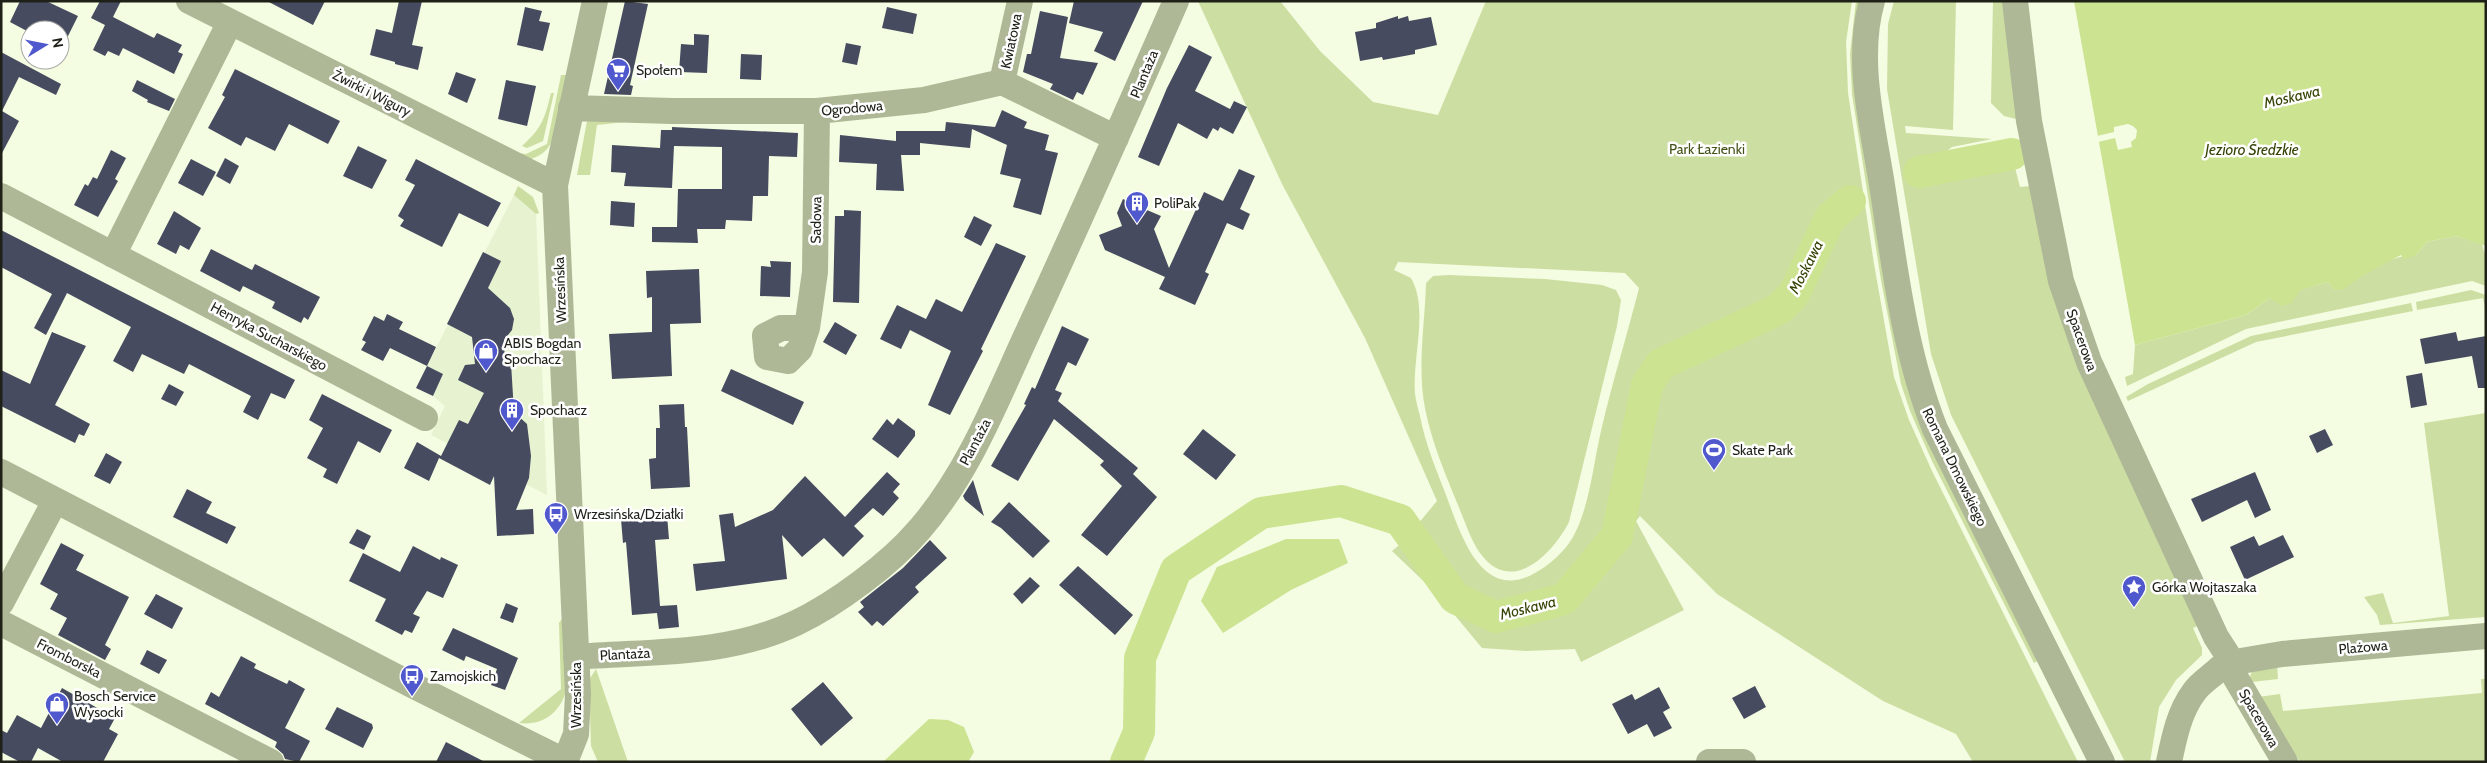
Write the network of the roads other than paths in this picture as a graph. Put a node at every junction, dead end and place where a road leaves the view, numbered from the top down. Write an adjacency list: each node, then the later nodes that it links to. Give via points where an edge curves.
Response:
1 (189, 1): 7 (street, Żwirki i Wigury)
2 (595, 1): 9 (street, Wrzesińska)
3 (1020, 1): 8 (street, Kwiatowa)
4 (1176, 1): 11 (street, Plantaża)
5 (1872, 1): 28 (street, Romana Dmowskiego, via 1866,44 1867,88 1908,346 1920,390 1935,429)
6 (2015, 1): 23 (street, Spacerowa, via 2029,121 2061,281 2097,378)
7 (230, 22): 12 (street, Żwirki i Wigury); 14 (street)
8 (1002, 82): 10 (street, Ogrodowa, via 924,100); 11 (street)
9 (571, 108): 10 (street, Ogrodowa); 12 (street, Wrzesińska)
10 (817, 111): 15 (street, Sadowa, via 815,272)
11 (1116, 138): 22 (street, Plantaża, via 975,445 919,530 844,596 795,624 758,637 696,651)
12 (555, 185): 22 (street, Wrzesińska)
13 (1, 196): 14 (street, Henryka Sucharskiego)
14 (112, 255): 16 (street, Henryka Sucharskiego)
15 (808, 328)
16 (425, 418)
17 (1, 472): 18 (street)
18 (55, 501): 19 (street); 25 (street)
19 (1, 603)
20 (1, 623): 24 (street, Fromborska)
21 (2486, 636): 23 (street, Plażowa, via 2282,654)
22 (576, 657): 25 (street, Wrzesińska, via 577,722)
23 (2230, 664): 29 (street, via 2195,690 2185,706); 30 (street, Spacerowa)
24 (271, 762)
25 (566, 762)
26 (1710, 762): 27 (street)
27 (1744, 762)
28 (2102, 762)
29 (2169, 762)
30 (2285, 762)

